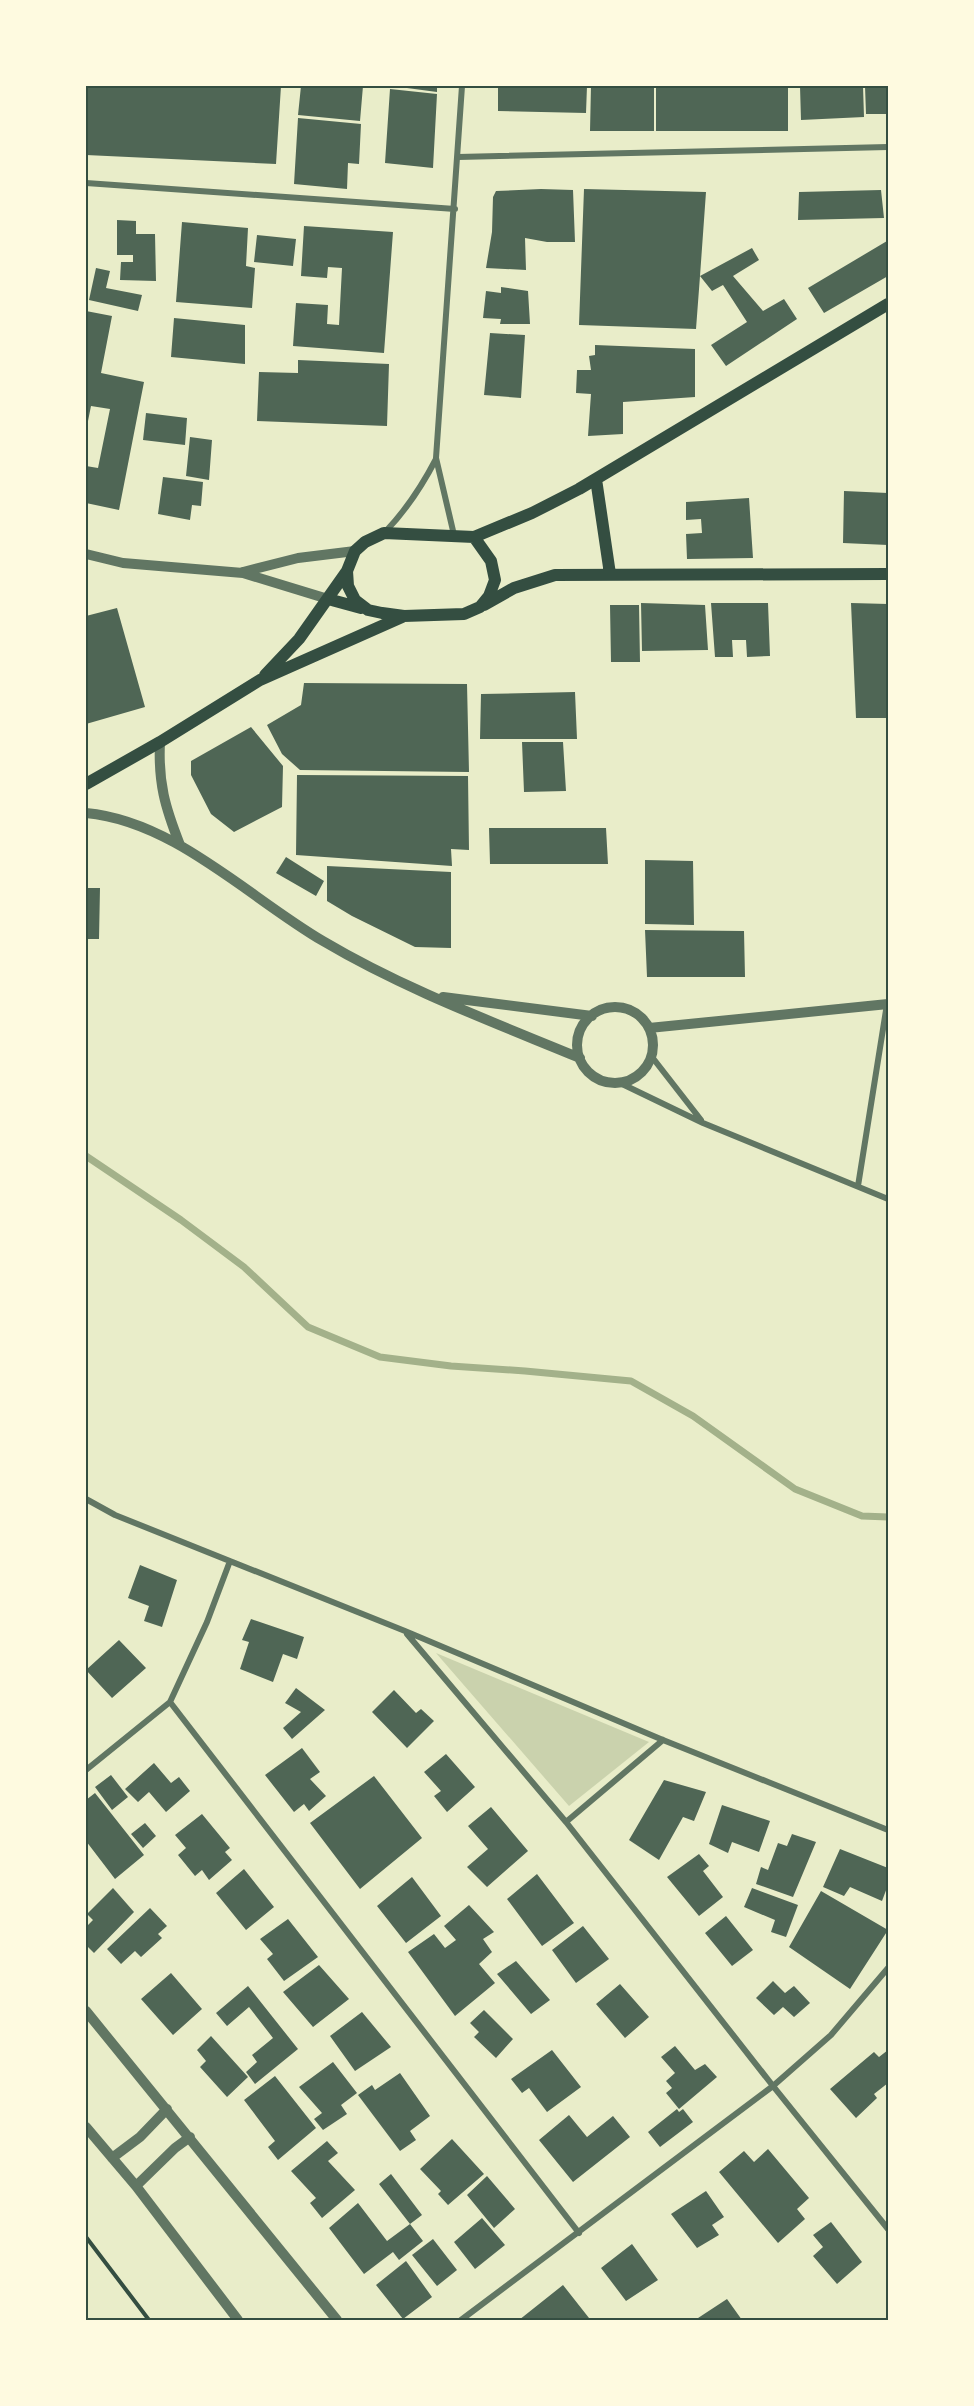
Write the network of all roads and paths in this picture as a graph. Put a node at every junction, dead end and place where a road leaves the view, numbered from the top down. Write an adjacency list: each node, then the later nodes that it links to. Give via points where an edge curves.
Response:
1 (462, 86): 3 (street)
2 (888, 147): 3 (street)
3 (458, 157): 5 (street)
4 (86, 183): 5 (street)
5 (455, 209): 7 (street)
6 (888, 303): 8 (main road)
7 (436, 458): 9 (street, via 421,487); 10 (street)
8 (596, 479): 11 (main road, via 532,513); 16 (main road)
9 (384, 533): 10 (main road); 12 (main road)
10 (454, 535): 11 (main road)
11 (474, 537): 19 (main road, via 491,561 495,580)
12 (355, 551): 14 (main road); 15 (street, via 298,558)
13 (86, 554): 15 (street, via 123,562)
14 (347, 571): 18 (main road); 20 (main road, via 348,586 355,600)
15 (243, 573): 18 (street)
16 (610, 574): 17 (main road); 19 (main road, via 555,575 514,588)
17 (888, 574)
18 (328, 599): 20 (main road); 22 (main road, via 299,639)
19 (480, 607): 21 (main road, via 464,614)
20 (368, 610): 21 (main road)
21 (404, 616): 22 (main road)
22 (260, 680): 23 (main road)
23 (160, 742): 24 (main road); 26 (street, via 161,789)
24 (86, 784)
25 (86, 813): 26 (street, via 119,818)
26 (180, 844): 27 (street, via 324,942)
27 (428, 995): 29 (street); 32 (street)
28 (887, 1004): 30 (street); 35 (street)
29 (592, 1016): 30 (street, via 615,1007 640,1017); 32 (street, via 579,1035)
30 (649, 1028): 31 (street)
31 (652, 1057): 33 (street, via 645,1070); 34 (street)
32 (580, 1058): 33 (street, via 595,1077)
33 (620, 1083): 34 (street)
34 (703, 1123): 35 (street)
35 (858, 1186): 36 (street)
36 (888, 1199)
37 (86, 1499): 38 (street)
38 (230, 1561): 39 (street); 40 (street)
39 (405, 1631): 41 (street); 43 (street)
40 (170, 1702): 42 (street); 54 (street)
41 (663, 1740): 43 (street); 44 (street)
42 (86, 1770)
43 (566, 1822): 47 (street)
44 (888, 1830)
45 (888, 1968): 47 (street, via 831,2035)
46 (86, 2011): 48 (street)
47 (773, 2086): 53 (street); 54 (street)
48 (167, 2109): 50 (street); 51 (street)
49 (86, 2127): 51 (street)
50 (190, 2137): 52 (street); 58 (street)
51 (112, 2158): 52 (street)
52 (136, 2186): 57 (street)
53 (888, 2229)
54 (579, 2233): 59 (street)
55 (86, 2237): 56 (path)
56 (149, 2320)
57 (238, 2320)
58 (337, 2320)
59 (461, 2320)

